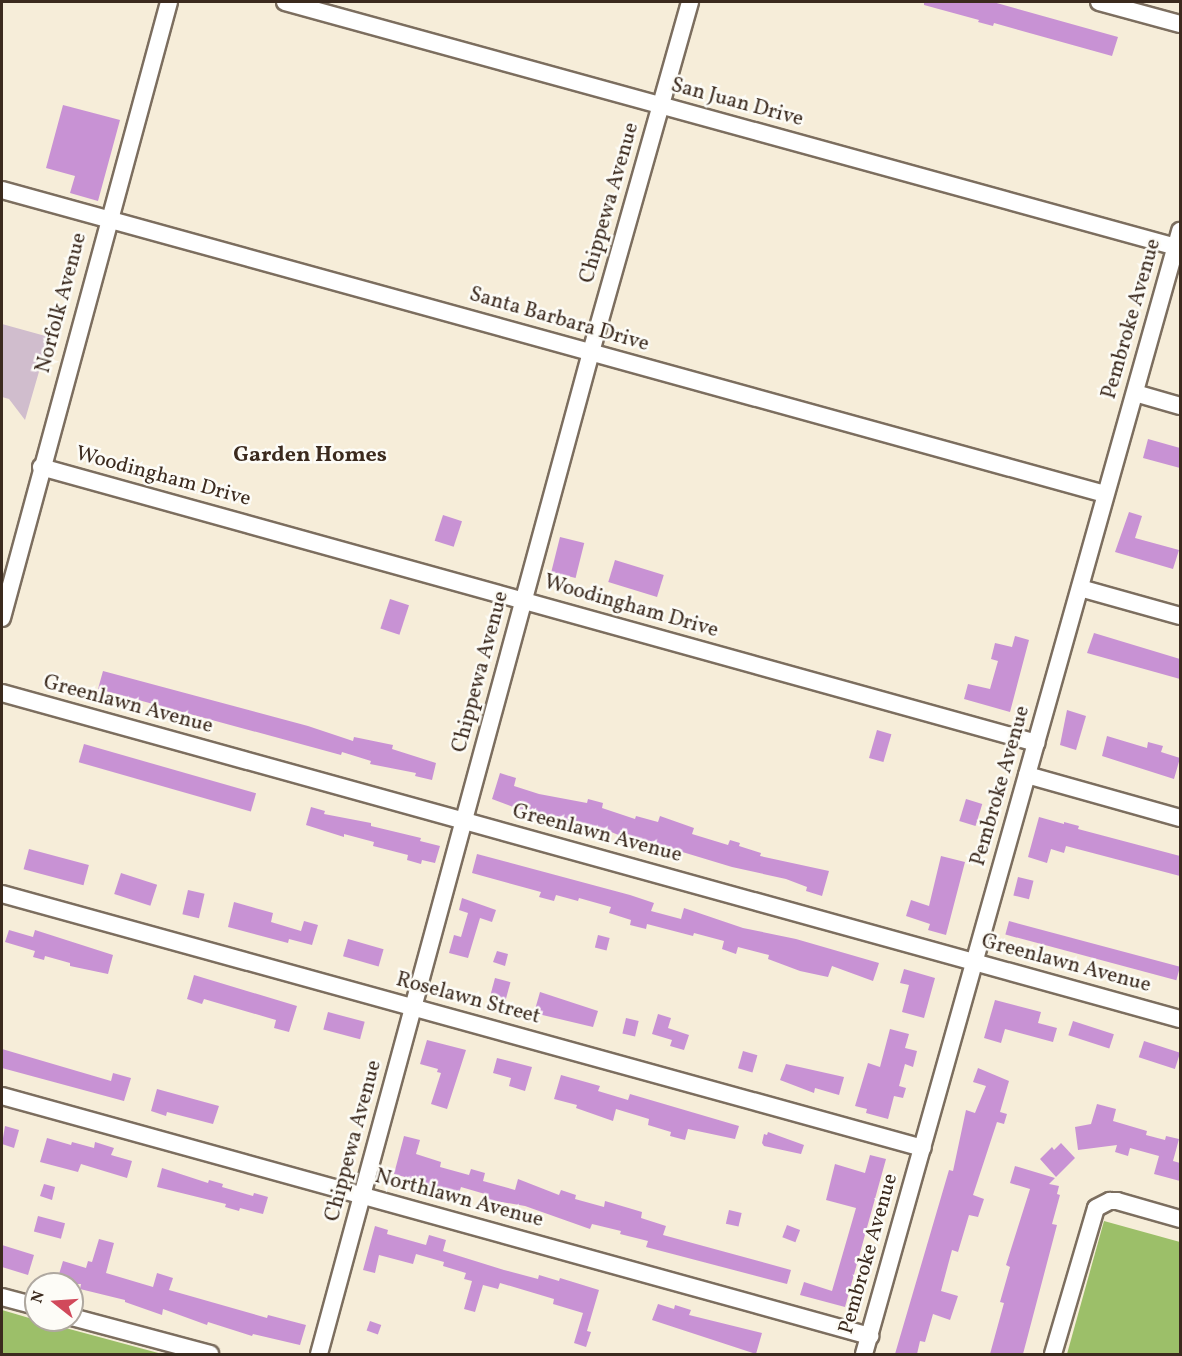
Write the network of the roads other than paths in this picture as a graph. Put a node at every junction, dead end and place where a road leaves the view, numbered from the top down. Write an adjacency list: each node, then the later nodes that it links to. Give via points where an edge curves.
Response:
1 (169, 2): 8 (street, Norfolk Avenue)
2 (285, 2): 6 (street, San Juan Drive)
3 (690, 2): 6 (street, Chippewa Avenue)
4 (1099, 2): 5 (street)
5 (1180, 24)
6 (662, 105): 10 (street, San Juan Drive); 11 (street, Chippewa Avenue)
7 (2, 190): 8 (street, Santa Barbara Drive)
8 (109, 219): 11 (street, Santa Barbara Drive); 14 (street, Norfolk Avenue)
9 (1180, 231): 10 (street, Pembroke Avenue)
10 (1176, 247): 12 (street, Pembroke Avenue)
11 (591, 352): 15 (street, Santa Barbara Drive); 17 (street, Chippewa Avenue)
12 (1135, 393): 13 (street); 15 (street, Pembroke Avenue)
13 (1180, 406)
14 (41, 467): 17 (street, Woodingham Drive); 19 (street, Norfolk Avenue)
15 (1105, 494): 16 (street, Pembroke Avenue)
16 (1080, 588): 18 (street); 21 (street, Pembroke Avenue)
17 (524, 601): 21 (street, Woodingham Drive); 24 (street, Chippewa Avenue)
18 (1180, 616)
19 (2, 618)
20 (2, 693): 24 (street, Greenlawn Avenue)
21 (1036, 743): 22 (street, Pembroke Avenue)
22 (1027, 775): 23 (street); 26 (street, Pembroke Avenue)
23 (1180, 818)
24 (465, 821): 26 (street, Greenlawn Avenue); 27 (street, Chippewa Avenue)
25 (2, 894): 27 (street, Roselawn Street)
26 (975, 962): 28 (street, Greenlawn Avenue); 30 (street, Pembroke Avenue)
27 (414, 1007): 30 (street, Roselawn Street); 31 (street, Chippewa Avenue)
28 (1180, 1019)
29 (2, 1096): 31 (street, Northlawn Avenue)
30 (922, 1148): 36 (street, Pembroke Avenue)
31 (362, 1196): 36 (street, Northlawn Avenue); 38 (street, Chippewa Avenue)
32 (1180, 1219): 40 (street, via 1117,1201 1103,1203 1092,1216)
33 (2, 1297): 34 (street)
34 (24, 1303)
35 (84, 1320): 37 (street)
36 (870, 1336): 39 (street, Pembroke Avenue)
37 (210, 1354)
38 (319, 1354)
39 (864, 1354)
40 (1053, 1354)

